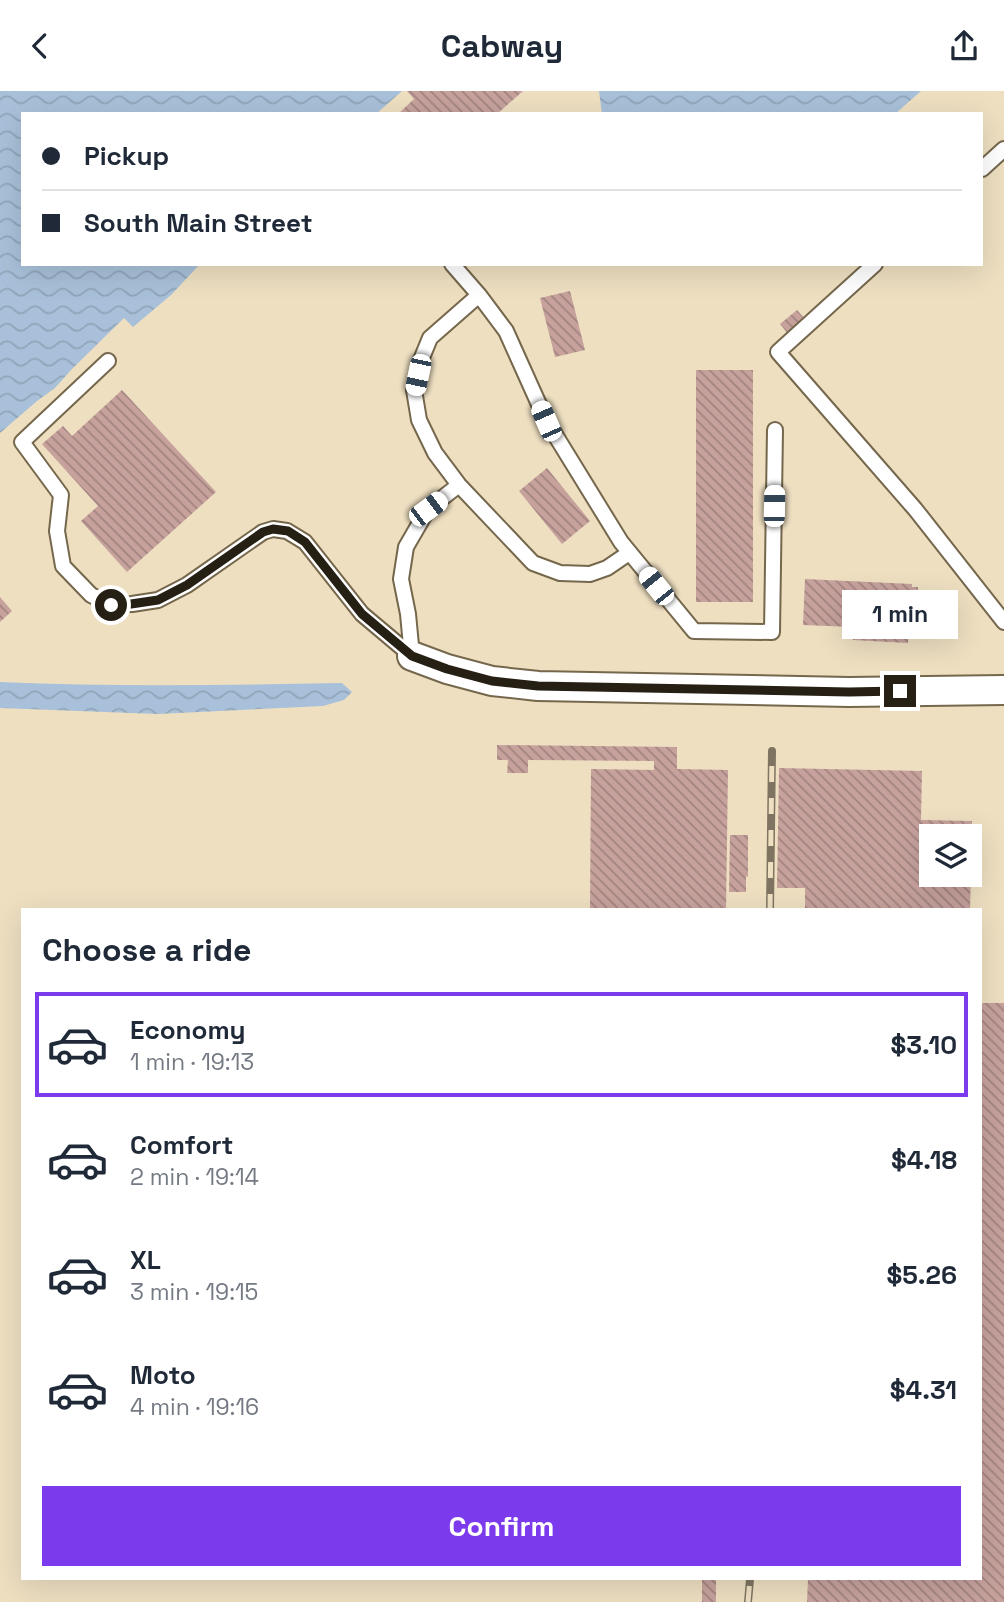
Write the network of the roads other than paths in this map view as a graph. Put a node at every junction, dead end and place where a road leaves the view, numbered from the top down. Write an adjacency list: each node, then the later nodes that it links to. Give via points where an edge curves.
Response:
1 (1004, 149): 2 (lane)
2 (983, 168)
3 (454, 266): 5 (lane)
4 (873, 266): 10 (lane, via 778,352 915,509)
5 (479, 295): 8 (lane, via 430,338 414,390 419,420 435,453); 9 (lane, via 506,331 546,421)
6 (108, 361): 11 (lane, via 22,442 61,495 57,531 63,566 91,595 111,605 158,600 263,532 288,531 305,542 362,614)
7 (775, 430): 9 (lane, via 772,632 694,631)
8 (459, 485): 9 (lane, via 533,563 560,573 590,574); 11 (lane, via 428,509 406,547 401,579)
9 (629, 553)
10 (1004, 622)
11 (412, 656): 12 (street, via 492,681 538,686)
12 (1004, 690)

